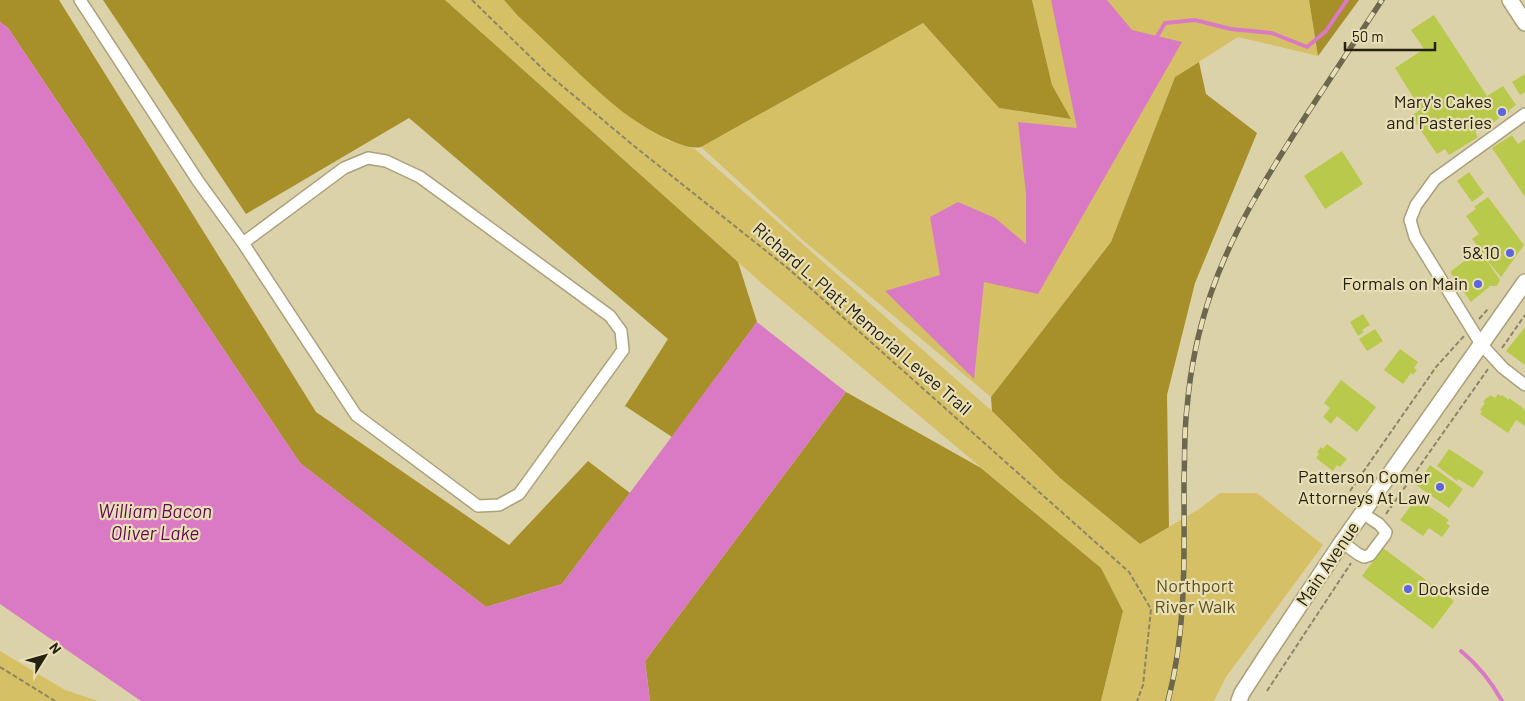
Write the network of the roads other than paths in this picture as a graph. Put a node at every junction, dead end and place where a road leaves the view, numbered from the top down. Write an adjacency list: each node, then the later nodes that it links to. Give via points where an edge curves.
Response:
1 (80, 0): 5 (street, via 198,181)
2 (1510, 0): 3 (main road)
3 (1525, 23)
4 (1525, 114): 7 (street, via 1435,179 1417,203 1410,220 1415,237)
5 (243, 243): 5 (street, via 356,415 478,506 499,505 519,494 623,350 621,331 610,316 420,177 386,161 368,158 344,168)
6 (1525, 282): 7 (main road, Main Avenue)
7 (1481, 344): 8 (street, via 1503,368); 9 (main road, Main Avenue)
8 (1525, 384)
9 (1362, 513): 10 (main road, Main Avenue); 10 (street, via 1379,524 1386,532 1385,536 1370,555 1364,557)
10 (1342, 542): 11 (main road, Main Avenue)
11 (1239, 701)

